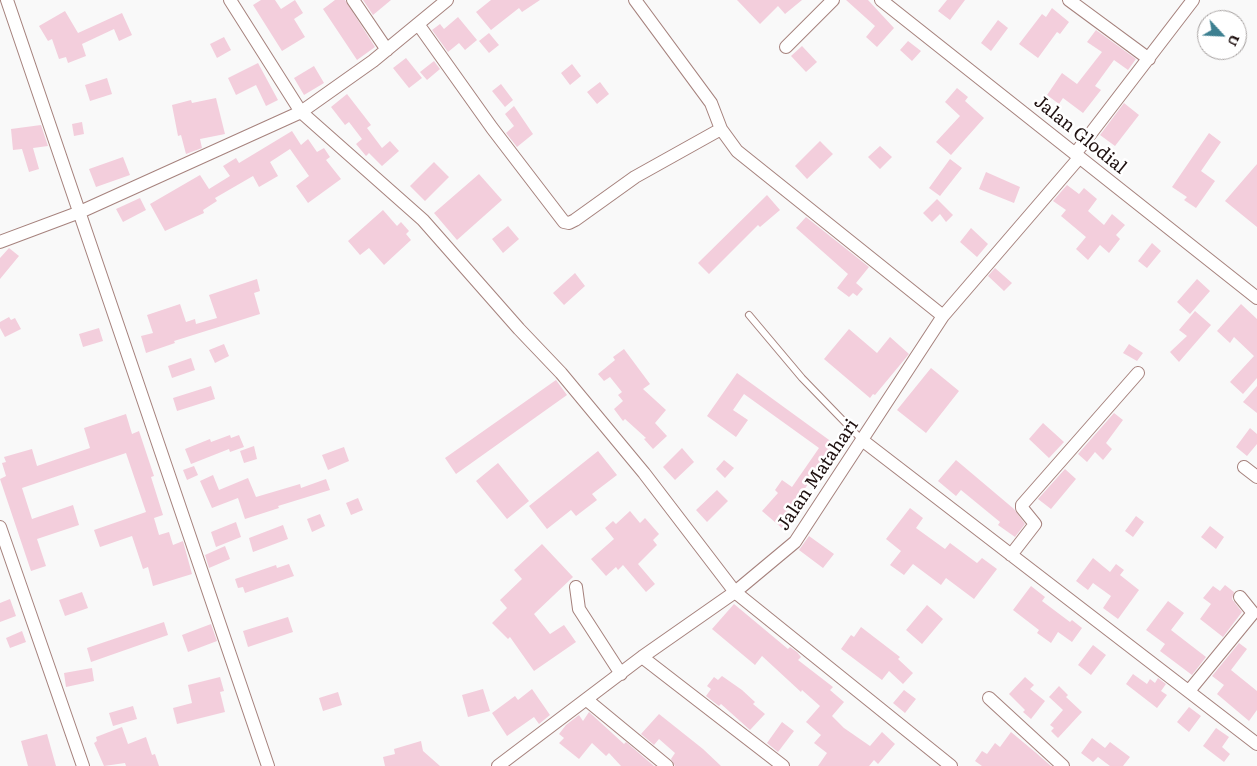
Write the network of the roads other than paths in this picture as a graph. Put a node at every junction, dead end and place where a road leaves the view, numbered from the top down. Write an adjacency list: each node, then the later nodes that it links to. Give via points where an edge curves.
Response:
1 (7, 0): 18 (street)
2 (230, 0): 15 (street)
3 (353, 0): 13 (street)
4 (448, 0): 10 (street)
5 (635, 0): 16 (street, via 711,103)
6 (833, 0): 12 (street)
7 (881, 0): 17 (street, Jalan Glodial)
8 (1069, 0): 14 (street)
9 (1193, 0): 14 (street, Jalan Matahari)
10 (433, 4): 11 (street)
11 (418, 24): 13 (street); 16 (street, via 564,222 575,220 636,178)
12 (786, 47)
13 (387, 50): 15 (street)
14 (1149, 59): 17 (street, Jalan Matahari)
15 (301, 112): 18 (street); 30 (street, via 423,220 561,373 644,473)
16 (721, 129): 22 (street, via 737,151)
17 (1077, 156): 20 (street, Jalan Glodial); 22 (street, Jalan Matahari)
18 (80, 212): 19 (street); 40 (street)
19 (0, 242)
20 (1257, 298)
21 (749, 315): 24 (lane, via 802,378)
22 (943, 316): 24 (street, Jalan Matahari)
23 (1138, 373): 28 (street, via 1022,505 1035,524)
24 (862, 440): 28 (street); 30 (street, Jalan Matahari, via 801,536)
25 (1244, 467): 26 (street)
26 (1257, 477)
27 (0, 527): 39 (street)
28 (1011, 555): 34 (street)
29 (576, 587): 33 (street, via 579,609)
30 (735, 592): 32 (street, Jalan Matahari); 43 (street)
31 (1240, 597): 34 (street, via 1254,613)
32 (642, 657): 33 (street, Jalan Matahari); 42 (street)
33 (622, 674): 36 (street, Jalan Matahari)
34 (1189, 692): 37 (street)
35 (989, 698): 44 (street)
36 (587, 700): 38 (street, Jalan Matahari); 41 (street)
37 (1257, 744)
38 (501, 765)
39 (83, 766)
40 (268, 766)
41 (667, 766)
42 (783, 766)
43 (950, 766)
44 (1063, 766)

